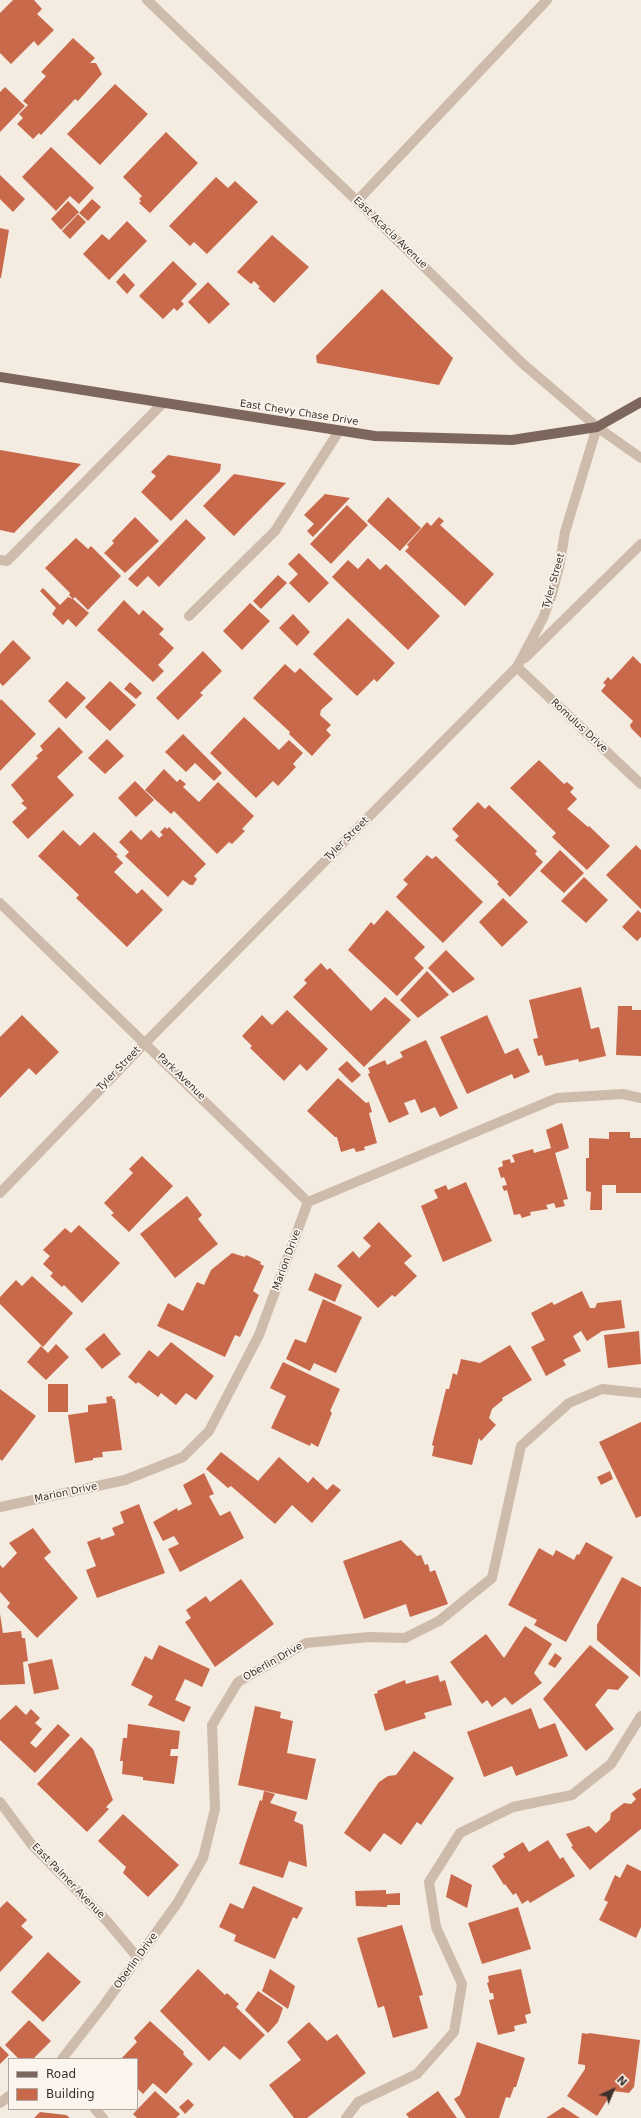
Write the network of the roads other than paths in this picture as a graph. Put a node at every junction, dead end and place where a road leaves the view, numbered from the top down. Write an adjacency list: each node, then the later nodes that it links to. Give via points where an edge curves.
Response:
1 (147, 0): 3 (street, East Acacia Avenue)
2 (547, 0): 3 (street)
3 (357, 201): 7 (street, East Acacia Avenue, via 522,363)
4 (0, 377): 6 (main road, East Chevy Chase Drive)
5 (641, 402): 7 (main road)
6 (163, 403): 8 (main road, East Chevy Chase Drive); 11 (street, via 7,561)
7 (597, 427): 8 (main road, East Chevy Chase Drive, via 512,440 375,436); 9 (street, East Acacia Avenue); 13 (street, Tyler Street, via 565,532 552,594 543,618)
8 (339, 431): 12 (street, via 275,531)
9 (641, 458)
10 (641, 544): 13 (street)
11 (0, 560)
12 (189, 616)
13 (517, 667): 14 (street, Romulus Drive); 16 (street, Tyler Street)
14 (641, 784)
15 (0, 904): 16 (street, Park Avenue)
16 (146, 1042): 18 (street, Tyler Street); 19 (street, Park Avenue)
17 (641, 1098): 19 (street, via 623,1094 556,1098)
18 (0, 1193)
19 (308, 1202): 21 (street, Marion Drive, via 259,1335 208,1431 183,1458 125,1480)
20 (641, 1393): 24 (street, Oberlin Drive, via 602,1389 569,1403 521,1446 492,1578 439,1621 405,1638 369,1637 306,1643 238,1682 212,1726 215,1809 203,1858 178,1902)
21 (0, 1507)
22 (641, 1716): 30 (street, via 611,1764 572,1795 513,1807 460,1833 429,1882 436,1927 462,1984 454,2032 418,2074 358,2102)
23 (0, 1802): 24 (street, East Palmer Avenue, via 32,1846 106,1920)
24 (138, 1958): 25 (street, Oberlin Drive)
25 (63, 2058)
26 (8, 2097): 27 (street)
27 (0, 2103)
28 (96, 2110): 29 (street)
29 (103, 2118)
30 (346, 2118)

